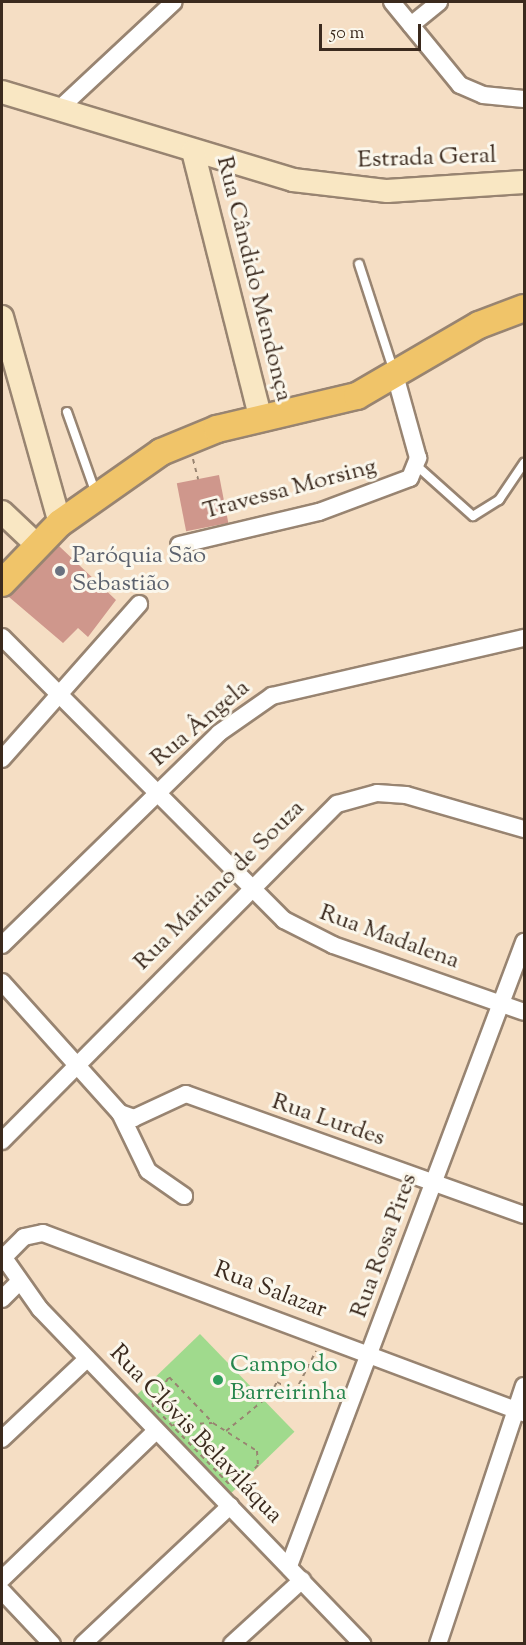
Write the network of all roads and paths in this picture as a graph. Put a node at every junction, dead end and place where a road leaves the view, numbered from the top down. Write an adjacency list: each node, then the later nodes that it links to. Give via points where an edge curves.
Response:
1 (392, 2): 4 (street)
2 (439, 2): 4 (street)
3 (168, 3): 7 (street)
4 (411, 25): 6 (street, via 450,77 483,95)
5 (2, 92): 7 (street, Estrada Geral)
6 (525, 99)
7 (58, 110): 8 (street, Estrada Geral)
8 (193, 152): 9 (street, Estrada Geral, via 293,180 350,189); 15 (street, Rua Cândido Mendonça)
9 (525, 182)
10 (360, 264): 13 (lane)
11 (525, 308): 13 (main road, via 480,325)
12 (2, 317): 22 (street)
13 (395, 375): 15 (main road, via 340,402); 18 (street)
14 (68, 412): 20 (lane)
15 (261, 419): 20 (main road, via 178,444)
16 (191, 450): 19 (path)
17 (525, 463): 18 (lane, via 499,500 485,513 473,516)
18 (417, 466): 24 (street, Travessa Morsing, via 410,478 365,497)
19 (198, 479)
20 (96, 495): 22 (main road)
21 (2, 512): 23 (street)
22 (60, 523): 23 (main road)
23 (37, 545): 25 (main road)
24 (179, 545)
25 (2, 583)
26 (139, 604): 29 (street)
27 (2, 637): 29 (street, Rua Madalena)
28 (525, 638): 31 (street, Rua Ângela, via 285,690 219,734)
29 (58, 695): 30 (street); 31 (street, Rua Madalena)
30 (2, 759)
31 (155, 793): 33 (street, Rua Madalena); 35 (street, Rua Ângela)
32 (525, 829): 33 (street, Rua Mariano de Souza, via 416,797 355,797 330,809)
33 (249, 888): 37 (street, Rua Madalena, via 284,920 315,938); 39 (street, Rua Mariano de Souza)
34 (525, 942): 37 (street, Rua Rosa Pires)
35 (2, 945)
36 (2, 982): 39 (street)
37 (503, 1005): 38 (street, Rua Madalena); 42 (street, Rua Rosa Pires)
38 (525, 1012)
39 (78, 1066): 40 (street); 41 (street, Rua Mariano de Souza)
40 (120, 1113): 42 (street, Rua Lurdes, via 134,1119 186,1094); 43 (street, via 148,1171)
41 (2, 1141)
42 (434, 1184): 44 (street, Rua Lurdes); 49 (street, Rua Rosa Pires)
43 (184, 1196)
44 (525, 1215)
45 (3, 1256): 46 (street, Rua Clóvis Belaviláqua); 48 (street, Rua Salazar, via 24,1237 43,1233)
46 (18, 1283): 47 (street); 50 (street, Rua Clóvis Belaviláqua)
47 (2, 1299)
48 (322, 1337): 49 (street, Rua Salazar); 55 (path, via 295,1392 277,1382 270,1395)
49 (370, 1356): 52 (street, Rua Salazar); 58 (street, Rua Rosa Pires)
50 (87, 1359): 54 (street, Rua Clóvis Belaviláqua); 56 (street)
51 (525, 1386): 52 (street)
52 (520, 1412): 66 (street)
53 (213, 1423): 54 (path); 54 (path, via 170,1377 150,1402); 55 (path)
54 (164, 1428): 55 (path, via 235,1486 256,1468 259,1454); 57 (street, Rua Clóvis Belaviláqua); 59 (street)
55 (226, 1431)
56 (2, 1439)
57 (230, 1506): 58 (street, Rua Clóvis Belaviláqua); 63 (street)
58 (289, 1566): 60 (street, Rua Clóvis Belaviláqua)
59 (2, 1579)
60 (302, 1580): 64 (street); 65 (street, Rua Clóvis Belaviláqua)
61 (2, 1591): 62 (street)
62 (52, 1644)
63 (83, 1644)
64 (232, 1644)
65 (362, 1644)
66 (438, 1644)

